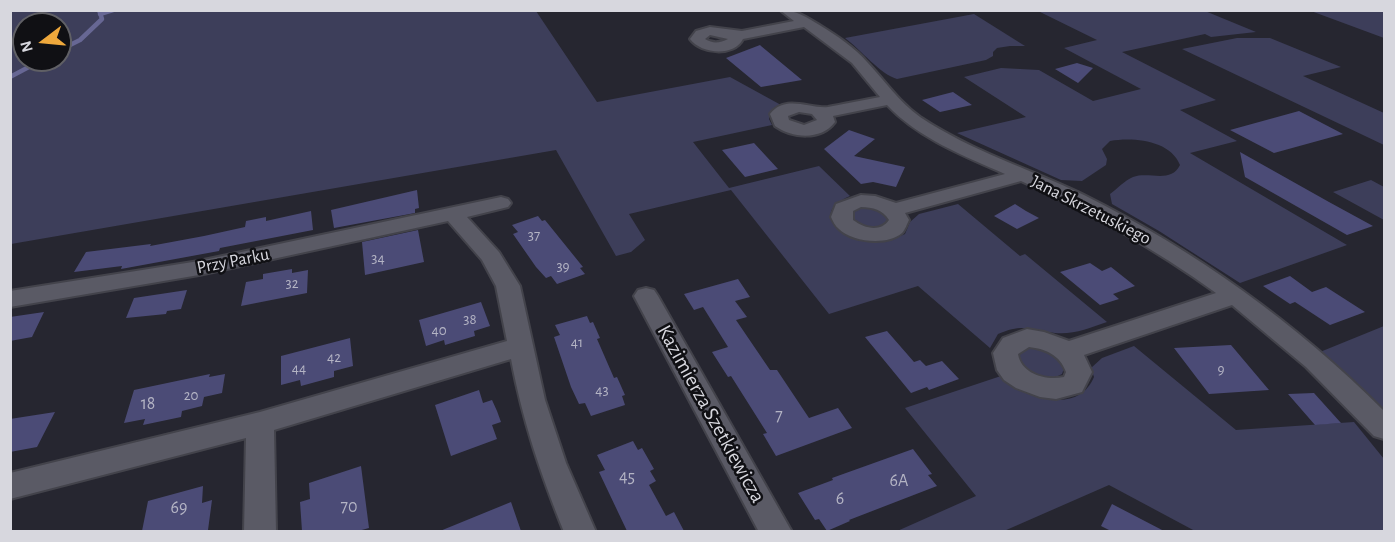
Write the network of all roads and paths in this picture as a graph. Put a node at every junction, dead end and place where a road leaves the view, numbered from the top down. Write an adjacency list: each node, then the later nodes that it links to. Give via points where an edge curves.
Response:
1 (786, 10): 2 (street, Jana Skrzetuskiego)
2 (805, 23): 3 (street); 4 (street, Jana Skrzetuskiego, via 858,61)
3 (734, 35)
4 (889, 100): 5 (street); 6 (street, Jana Skrzetuskiego, via 946,140)
5 (822, 113)
6 (1023, 175): 8 (street); 10 (street, Jana Skrzetuskiego, via 1164,247)
7 (501, 203): 9 (street, Przy Parku)
8 (893, 210)
9 (453, 214): 12 (street, Przy Parku, via 198,268); 13 (street, via 503,275)
10 (1236, 295): 14 (street); 16 (street, Jana Skrzetuskiego, via 1286,333)
11 (646, 296): 20 (street, Kazimierza Szetkiewicza)
12 (10, 299)
13 (519, 347): 15 (street); 19 (street, via 551,463)
14 (1067, 351)
15 (260, 423): 17 (street); 18 (street)
16 (1384, 428)
17 (10, 486)
18 (260, 531)
19 (580, 531)
20 (776, 531)

